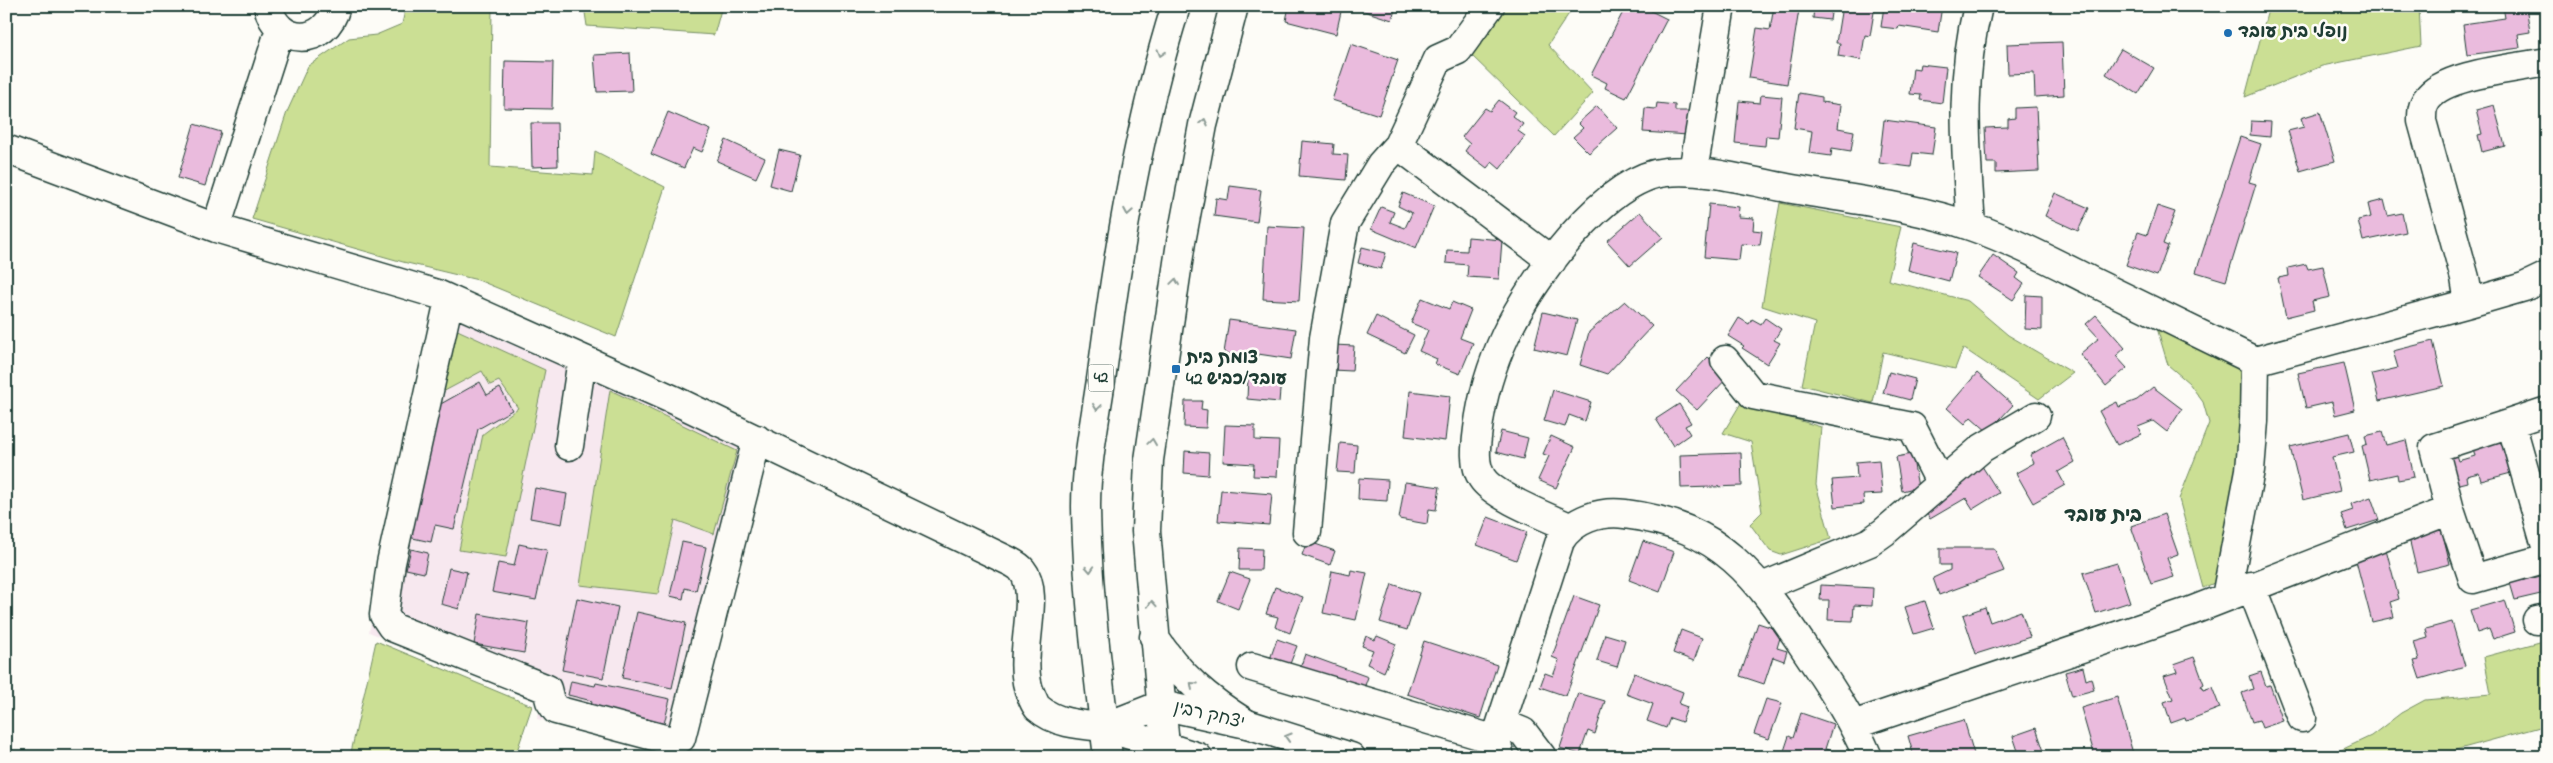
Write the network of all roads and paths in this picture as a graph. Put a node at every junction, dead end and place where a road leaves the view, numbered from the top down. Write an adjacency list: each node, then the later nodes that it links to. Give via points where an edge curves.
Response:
1 (336, 6): 7 (main road, via 333,18 317,34 295,37)
2 (1176, 6): 41 (main road, 42, one-way to 41, via 1158,64 1132,191 1108,329 1086,504)
3 (1234, 6): 35 (main road, one-way to 3, via 1146,531 1149,460 1181,242 1203,125)
4 (1490, 6): 9 (main road, via 1458,50 1438,59)
5 (1721, 6): 11 (main road)
6 (1978, 6): 12 (main road, via 1970,38 1965,96)
7 (274, 18): 13 (main road)
8 (2547, 62): 17 (main road, via 2457,80 2436,89 2422,109 2422,121 2465,278)
9 (1398, 145): 14 (main road); 29 (main road, via 1381,164 1345,223 1324,338)
10 (6, 149): 13 (main road)
11 (1692, 171): 12 (main road, via 1921,212); 14 (main road, via 1660,172 1624,187 1588,220)
12 (1971, 226): 20 (main road, via 2017,245)
13 (216, 228): 16 (main road)
14 (1552, 261): 28 (main road, via 1520,307 1496,359 1480,416 1476,457 1479,472 1490,487)
15 (2545, 286): 17 (main road, via 2524,287)
16 (449, 300): 18 (main road); 24 (main road, via 391,563 384,615 392,627 547,689 556,710 672,741 681,738)
17 (2469, 304): 20 (main road)
18 (582, 358): 24 (main road); 25 (main road)
19 (1725, 360): 26 (main road, via 1753,396 1912,427)
20 (2255, 361): 34 (main road, via 2250,470)
21 (2547, 411): 23 (main road)
22 (2036, 416): 26 (main road, via 1982,448)
23 (2511, 423): 27 (main road, via 2434,448); 30 (main road)
24 (757, 439): 41 (main road, via 1010,561 1022,570 1029,590 1024,666 1028,689 1037,708 1073,724)
25 (569, 446)
26 (1940, 482): 33 (main road, via 1870,542)
27 (2450, 510): 31 (main road, via 2473,579); 32 (main road)
28 (1569, 528): 33 (main road, via 1595,516 1615,513 1660,520 1713,543); 42 (main road, via 1553,560)
29 (1307, 532)
30 (2547, 550)
31 (2547, 558)
32 (2251, 586): 34 (main road); 38 (main road)
33 (1762, 587): 40 (main road, via 1832,688)
34 (2226, 597): 40 (main road)
35 (1154, 636): 37 (main road); 39 (main road, one-way to 35, via 1213,702 1186,678)
36 (1252, 667): 42 (main road)
37 (1161, 705): 39 (main road, יצחק רבין); 41 (main road, יצחק רבין); 43 (main road)
38 (2302, 718)
39 (1247, 724): 46 (main road, יצחק רבין, one-way to 39)
40 (1853, 725): 48 (main road)
41 (1104, 727): 43 (main road); 44 (main road, 42)
42 (1497, 744): 47 (main road, via 1523,732)
43 (1165, 752): 45 (main road)
44 (1108, 757)
45 (1198, 757)
46 (1351, 757)
47 (1542, 757)
48 (1868, 757)

